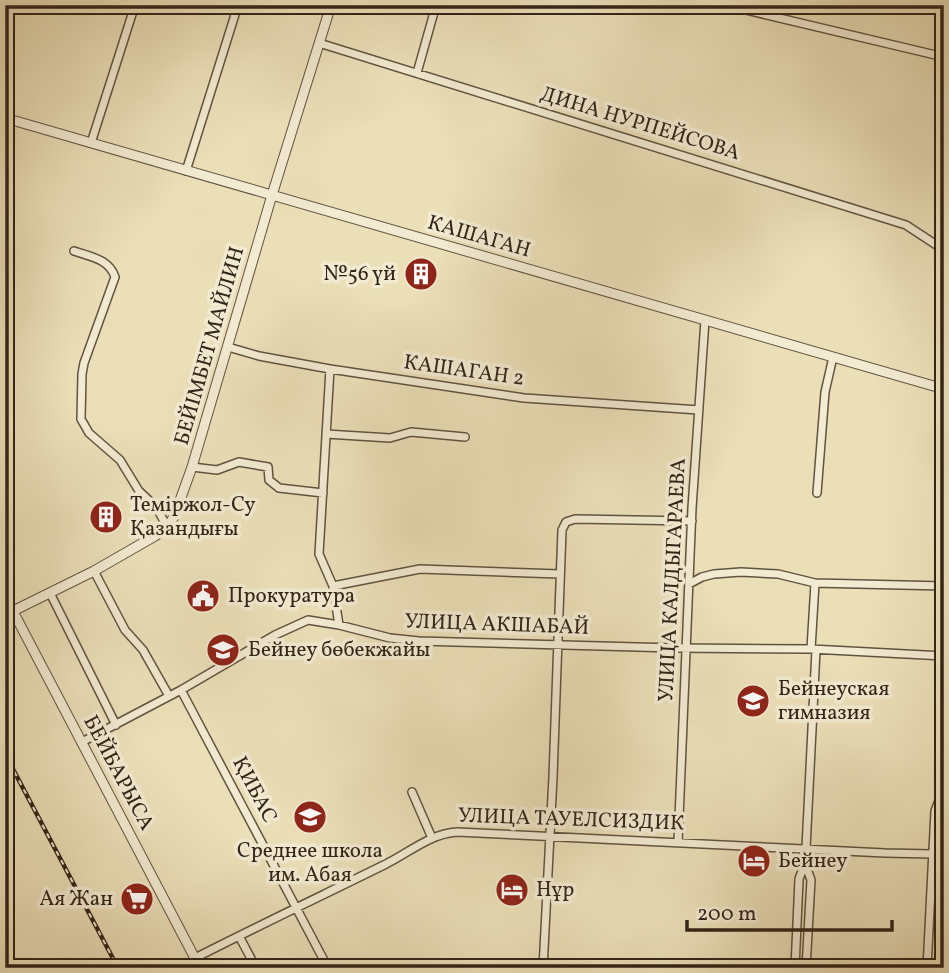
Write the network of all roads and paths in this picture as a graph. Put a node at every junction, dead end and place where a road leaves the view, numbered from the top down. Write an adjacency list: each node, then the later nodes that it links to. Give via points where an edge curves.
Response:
1 (135, 5): 10 (street)
2 (238, 5): 11 (street)
3 (331, 5): 6 (street, БЕЙІМБЕТ МАЙЛИН)
4 (436, 5): 8 (street)
5 (725, 5): 7 (street)
6 (320, 43): 8 (street, ДИНА НУРПЕЙСОВА); 12 (street, БЕЙІМБЕТ МАЙЛИН)
7 (944, 57)
8 (417, 74): 13 (street, ДИНА НУРПЕЙСОВА, via 906,225)
9 (5, 118): 10 (street, КАШАГАН)
10 (91, 143): 11 (street, КАШАГАН)
11 (186, 171): 12 (street, КАШАГАН)
12 (272, 195): 15 (street, КАШАГАН); 16 (street, БЕЙІМБЕТ МАЙЛИН)
13 (944, 250)
14 (74, 251): 27 (street, via 110,266 115,277 82,374 81,419 89,433 120,460 139,491 158,508)
15 (705, 320): 17 (street, КАШАГАН); 20 (street, УЛИЦА КАЛДЫГАРАЕВА)
16 (228, 347): 18 (street, КАШАГАН 2); 23 (street, БЕЙІМБЕТ МАЙЛИН)
17 (833, 357): 19 (street, КАШАГАН); 25 (street, via 825,392)
18 (330, 369): 20 (street, КАШАГАН 2, via 524,398); 21 (street)
19 (944, 389)
20 (699, 410): 26 (street, УЛИЦА КАЛДЫГАРАЕВА)
21 (326, 435): 22 (street, via 390,438 411,432); 24 (street)
22 (464, 437)
23 (192, 467): 24 (street, via 217,470 239,462 268,467 269,480 279,488); 27 (street, БЕЙІМБЕТ МАЙЛИН)
24 (323, 493): 32 (street, via 319,554)
25 (817, 493)
26 (692, 521): 29 (street, via 566,522); 31 (street, УЛИЦА КАЛДЫГАРАЕВА)
27 (167, 527): 28 (street)
28 (94, 571): 34 (street); 43 (street, via 125,630 143,650)
29 (560, 574): 32 (street, via 420,569); 38 (street)
30 (815, 583): 31 (street, via 741,572 713,574); 33 (street); 40 (street)
31 (690, 584): 39 (street, УЛИЦА КАЛДЫГАРАЕВА)
32 (333, 586): 37 (street)
33 (944, 586)
34 (50, 593): 36 (street); 44 (street)
35 (5, 596): 36 (street, БЕЙБАРЫСА)
36 (13, 611): 45 (street, БЕЙБАРЫСА)
37 (339, 625): 38 (street, УЛИЦА АКШАБАЙ, via 419,641); 42 (street, УЛИЦА АКШАБАЙ, via 303,621)
38 (557, 645): 39 (street, УЛИЦА АКШАБАЙ); 48 (street)
39 (687, 648): 40 (street, УЛИЦА АКШАБАЙ); 50 (street, УЛИЦА КАЛДЫГАРАЕВА)
40 (813, 649): 41 (street, УЛИЦА АКШАБАЙ); 51 (street)
41 (944, 656)
42 (180, 690): 43 (street, УЛИЦА АКШАБАЙ); 54 (street, ҚИБАС)
43 (169, 696): 44 (street, УЛИЦА АКШАБАЙ)
44 (116, 725): 45 (street, УЛИЦА АКШАБАЙ)
45 (82, 742): 56 (street, БЕЙБАРЫСА)
46 (412, 792): 49 (street)
47 (944, 800): 52 (street, via 935,811)
48 (551, 837): 49 (street, УЛИЦА ТАУЕЛСИЗДИК, via 457,832); 50 (street, УЛИЦА ТАУЕЛСИЗДИК); 62 (street)
49 (432, 838): 54 (street, УЛИЦА ТАУЕЛСИЗДИК)
50 (678, 842): 51 (street, УЛИЦА ТАУЕЛСИЗДИК)
51 (806, 848): 52 (street, УЛИЦА ТАУЕЛСИЗДИК); 53 (street)
52 (933, 854): 64 (street)
53 (805, 863): 57 (street, via 799,879); 58 (street, via 811,880)
54 (296, 907): 55 (street, УЛИЦА ТАУЕЛСИЗДИК); 61 (street, ҚИБАС)
55 (239, 936): 56 (street, УЛИЦА ТАУЕЛСИЗДИК); 60 (street)
56 (195, 958): 59 (street, БЕЙБАРЫСА)
57 (796, 958): 58 (street); 63 (street)
58 (806, 963)
59 (200, 968)
60 (256, 968)
61 (328, 968)
62 (543, 968)
63 (796, 968)
64 (928, 968)

